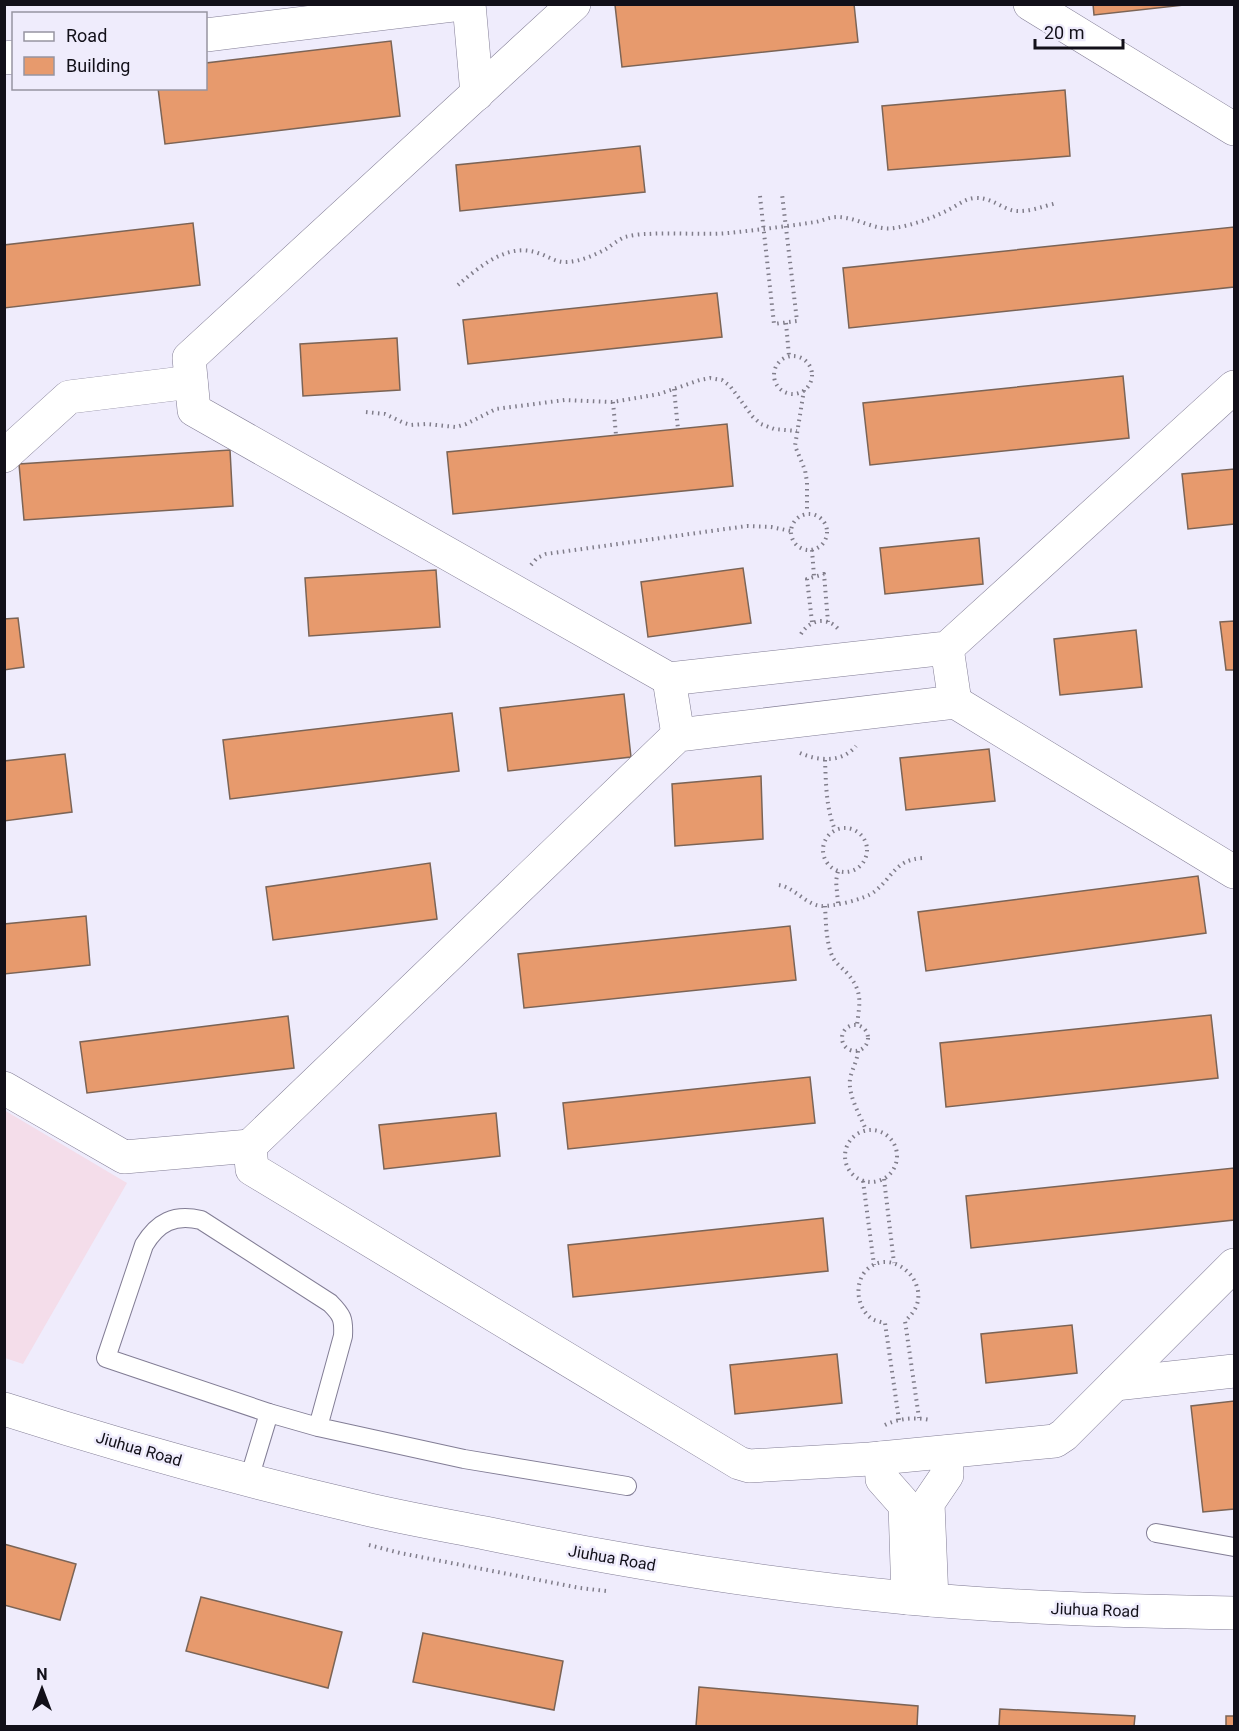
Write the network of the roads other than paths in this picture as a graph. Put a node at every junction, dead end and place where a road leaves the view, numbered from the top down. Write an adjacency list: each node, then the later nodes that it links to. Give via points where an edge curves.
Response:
1 (462, 4): 5 (street)
2 (469, 4): 6 (street)
3 (574, 4): 6 (street)
4 (1030, 4): 7 (street)
5 (207, 35)
6 (477, 94): 8 (street, via 189,358)
7 (1234, 129)
8 (191, 382): 10 (street, via 69,397); 12 (street, via 194,410)
9 (1234, 387): 11 (street)
10 (4, 456)
11 (947, 648): 12 (street); 13 (street)
12 (669, 679): 14 (street)
13 (955, 702): 14 (street); 15 (street)
14 (678, 735): 17 (street)
15 (1234, 872)
16 (4, 1088): 17 (street, via 124,1157)
17 (250, 1146): 25 (street, via 252,1169 739,1463 759,1467)
18 (1234, 1265): 20 (street)
19 (1234, 1371): 20 (street)
20 (1115, 1384): 24 (street, via 1055,1441)
21 (4, 1409): 26 (street, Jiuhua Road)
22 (269, 1413): 23 (lane); 23 (lane, via 106,1358 144,1245 163,1224 188,1217 201,1220 338,1311 344,1322 344,1336); 26 (lane)
23 (318, 1427): 27 (lane, via 464,1459)
24 (946, 1452): 25 (street); 30 (street, via 947,1475 928,1503)
25 (881, 1458): 30 (street, via 882,1479 904,1505)
26 (249, 1479): 30 (street, Jiuhua Road, via 364,1509 579,1552 722,1576)
27 (627, 1486)
28 (1156, 1533): 29 (lane)
29 (1234, 1547)
30 (920, 1599): 31 (street, Jiuhua Road, via 1099,1611)
31 (1234, 1613)

